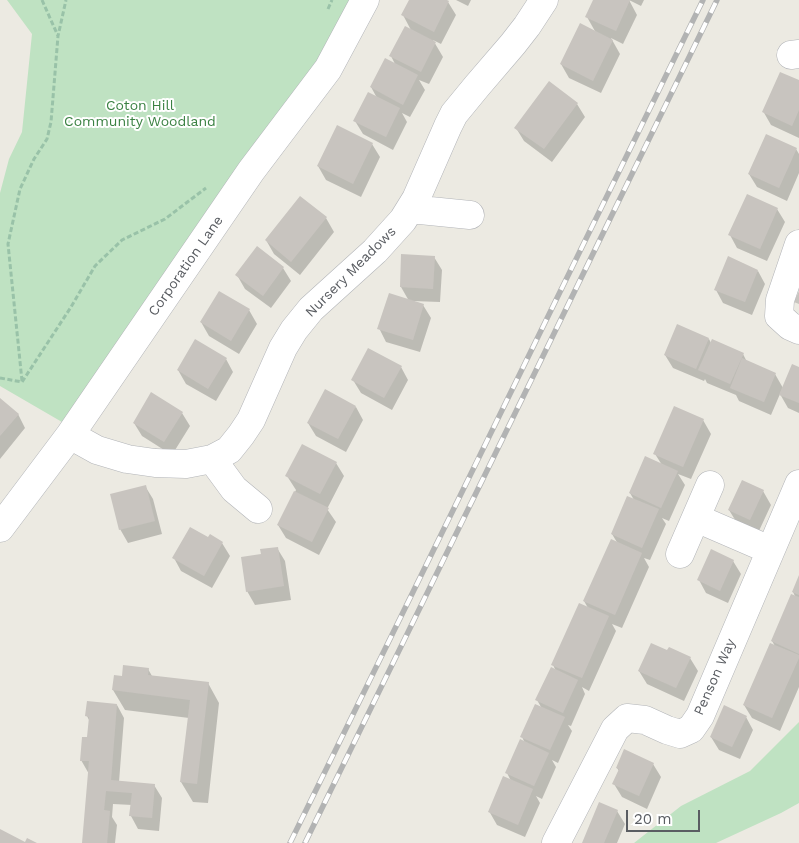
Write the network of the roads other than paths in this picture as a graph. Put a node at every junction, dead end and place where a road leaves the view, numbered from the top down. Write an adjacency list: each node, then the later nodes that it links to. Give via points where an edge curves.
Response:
1 (365, 0): 7 (street, Corporation Lane, via 328,69 251,172)
2 (544, 0): 3 (street, Nursery Meadows, via 513,44 454,114)
3 (410, 209): 4 (street); 8 (street, Nursery Meadows, via 375,251 311,309 294,330 241,435 229,450)
4 (470, 215)
5 (799, 244): 6 (street, via 780,300 780,316)
6 (799, 330)
7 (70, 435): 8 (street, Nursery Meadows, via 97,450 127,459 186,464); 13 (street, Corporation Lane)
8 (212, 459): 11 (street, via 234,489)
9 (799, 484): 14 (street, Penson Way)
10 (710, 485): 12 (street)
11 (258, 509)
12 (696, 518): 14 (street); 15 (street)
13 (0, 528)
14 (770, 550): 16 (street, Penson Way, via 700,716 691,729 680,734 645,720 627,718 615,729)
15 (680, 554)
16 (556, 843)

